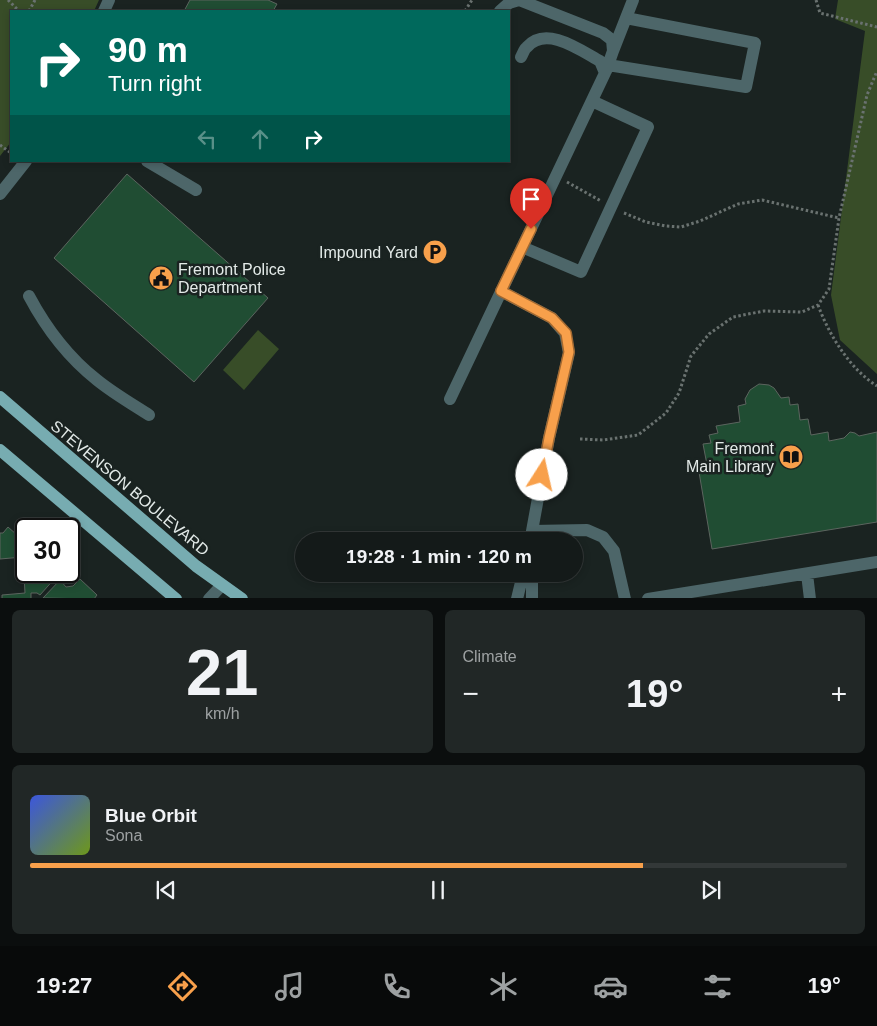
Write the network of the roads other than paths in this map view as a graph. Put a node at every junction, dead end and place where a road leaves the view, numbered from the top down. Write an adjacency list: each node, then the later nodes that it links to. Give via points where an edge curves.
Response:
1 (633, 0): 3 (street)
2 (501, 10): 4 (street, via 519,0 603,33 612,40)
3 (626, 18): 4 (street); 6 (street, via 755,43 746,87)
4 (614, 51): 6 (street)
5 (521, 57): 6 (street, via 526,47 547,37 600,61)
6 (606, 69): 7 (street)
7 (592, 101): 12 (street); 12 (street, via 648,127 581,272)
8 (25, 162): 11 (street)
9 (149, 162): 10 (street)
10 (196, 190)
11 (0, 194)
12 (522, 247): 13 (street)
13 (501, 291): 16 (street); 19 (street, via 552,318 566,333 569,352 549,438)
14 (29, 296): 17 (street, via 59,343 97,380)
15 (0, 398): 25 (main road, STEVENSON BOULEVARD)
16 (450, 399)
17 (149, 415)
18 (0, 450): 26 (main road)
19 (533, 532)
20 (573, 532): 31 (street, via 587,530 604,537 614,551)
21 (877, 562): 22 (street)
22 (807, 574): 32 (street); 33 (street)
23 (521, 582): 29 (street)
24 (532, 582): 30 (street)
25 (222, 585): 27 (street); 28 (main road, STEVENSON BOULEVARD)
26 (176, 598)
27 (208, 598)
28 (242, 598)
29 (517, 598)
30 (532, 598)
31 (625, 598)
32 (648, 598)
33 (810, 598)

